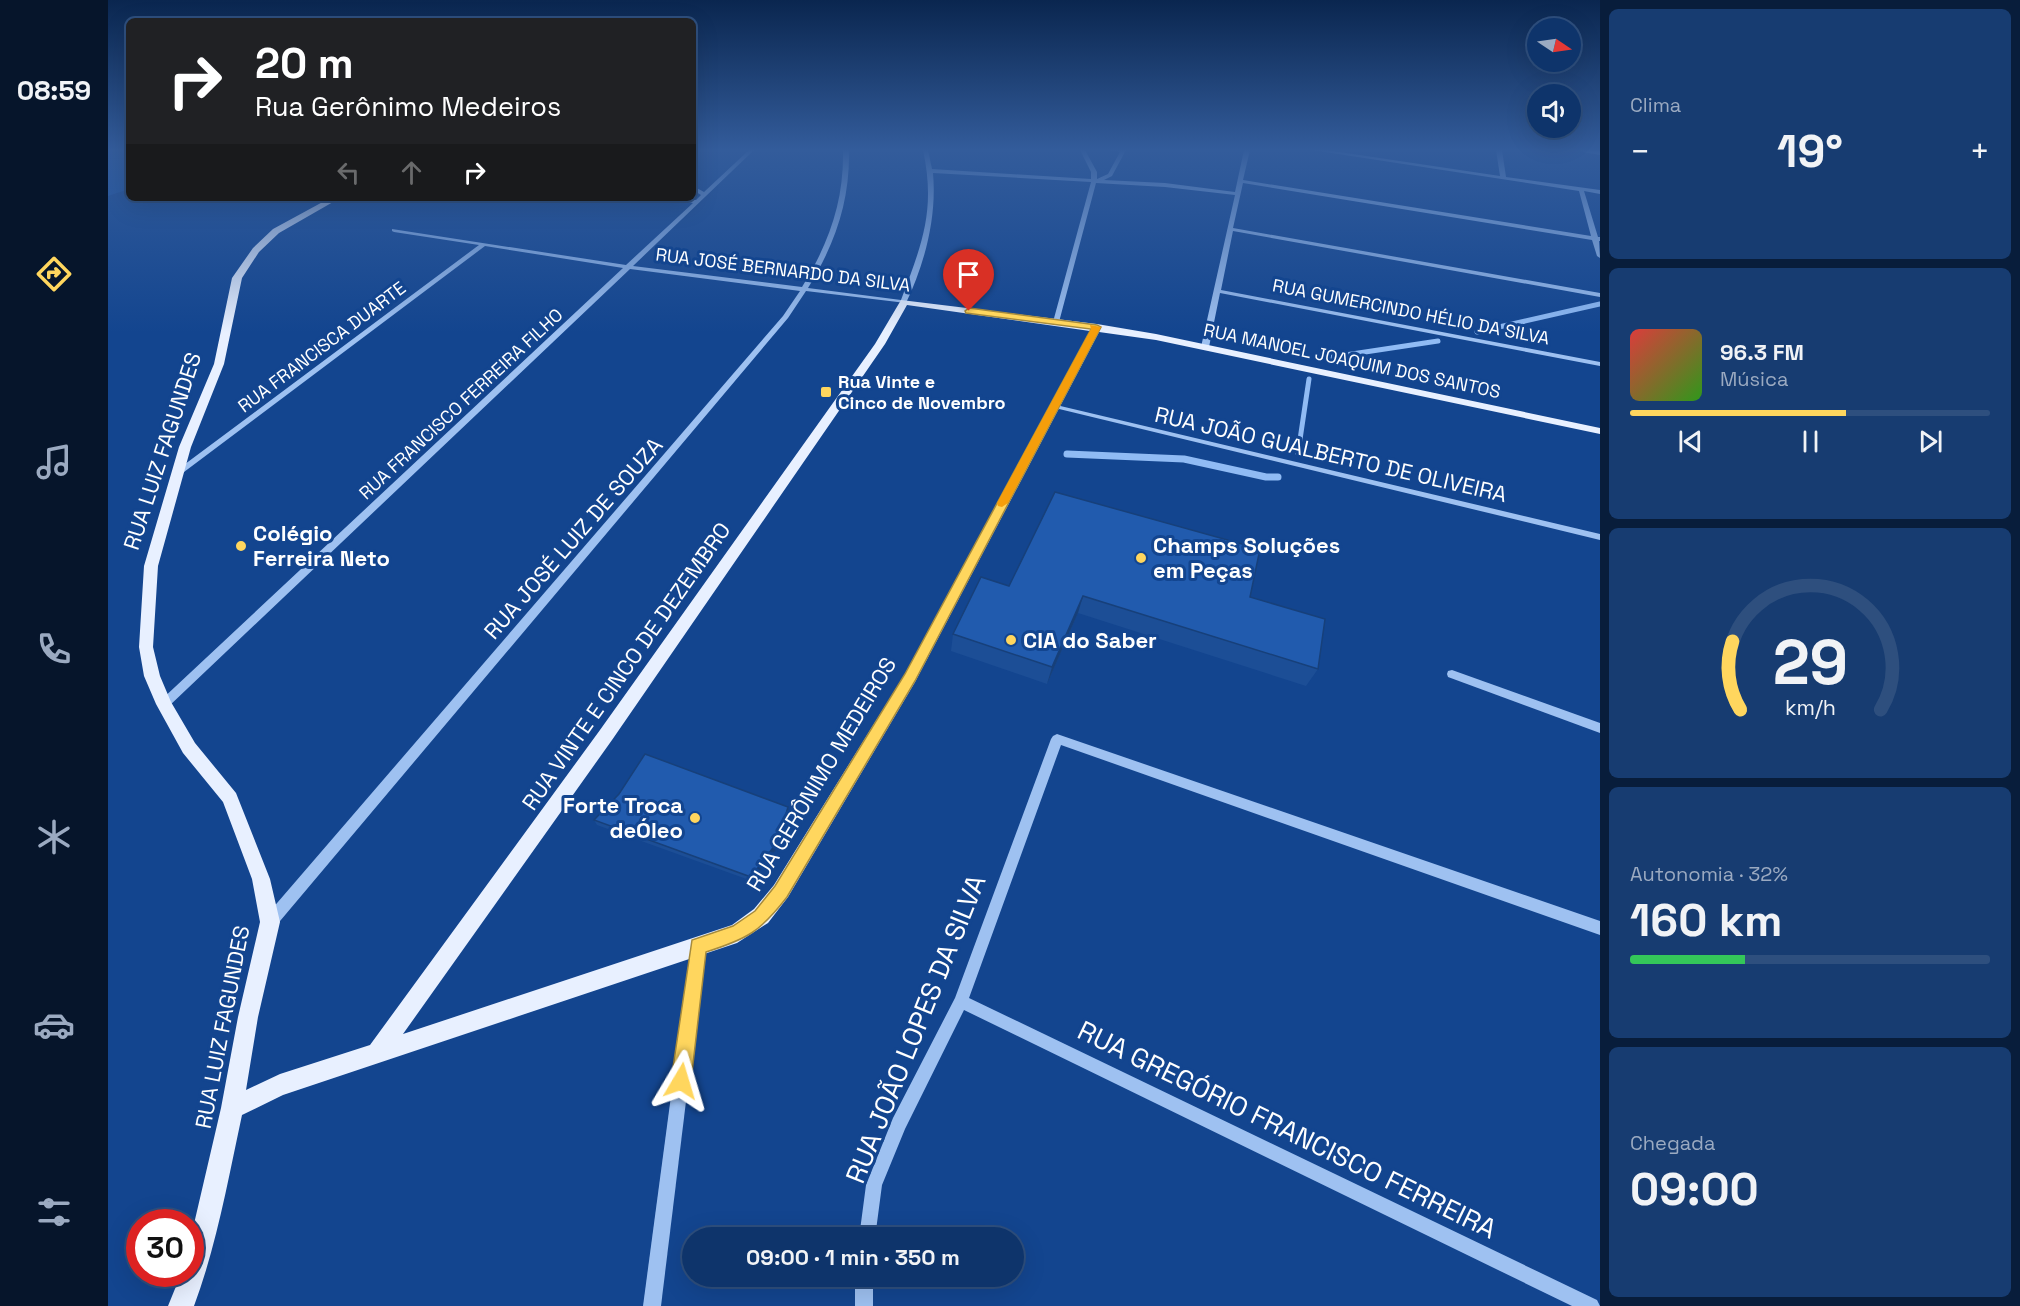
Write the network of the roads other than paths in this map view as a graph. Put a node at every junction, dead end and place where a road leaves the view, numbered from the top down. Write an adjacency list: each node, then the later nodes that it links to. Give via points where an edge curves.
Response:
1 (312, 211): 25 (main road, RUA LUIZ FAGUNDES, via 276,231 256,250 237,278 219,364)
2 (689, 211): 14 (street, RUA FRANCISCO FERREIRA FILHO)
3 (840, 211): 15 (street, RUA JOSÉ LUIZ DE SOUZA)
4 (931, 211): 18 (street, RUA VINTE E CINCO DE DEZEMBRO)
5 (1086, 211): 19 (street)
6 (1234, 211): 9 (street)
7 (1424, 211): 11 (street)
8 (1588, 211): 11 (street)
9 (1230, 229): 16 (street); 17 (street)
10 (394, 230): 12 (street, RUA JOSÉ BERNARDO DA SILVA)
11 (1597, 239): 13 (street)
12 (483, 244): 14 (street, RUA JOSÉ BERNARDO DA SILVA); 25 (street, RUA FRANCISCA DUARTE)
13 (1600, 256)
14 (629, 267): 15 (street, RUA JOSÉ BERNARDO DA SILVA); 28 (street, RUA FRANCISCO FERREIRA FILHO)
15 (804, 290): 18 (street, RUA JOSÉ BERNARDO DA SILVA); 30 (street, RUA JOSÉ LUIZ DE SOUZA, via 770,337)
16 (1217, 291): 21 (street); 22 (street, RUA GUMERCINDO HÉLIO DA SILVA)
17 (1600, 295)
18 (904, 302): 19 (main road, RUA JOSÉ BERNARDO DA SILVA); 34 (main road, RUA VINTE E CINCO DE DEZEMBRO, via 880,344 613,725)
19 (1056, 322): 20 (main road, RUA JOSÉ BERNARDO DA SILVA)
20 (1097, 327): 21 (main road, RUA MANOEL JOAQUIM DOS SANTOS); 23 (main road, RUA GERÔNIMO MEDEIROS)
21 (1205, 347): 24 (main road, RUA MANOEL JOAQUIM DOS SANTOS)
22 (1600, 364)
23 (1055, 406): 26 (street, RUA JOÃO GUALBERTO DE OLIVEIRA); 32 (main road, RUA GERÔNIMO MEDEIROS, via 910,678 781,891 761,916 737,933)
24 (1600, 431)
25 (177, 473): 28 (main road, RUA LUIZ FAGUNDES, via 151,566 146,620 146,648)
26 (1600, 537)
27 (1452, 674): 29 (street)
28 (164, 704): 30 (main road, RUA LUIZ FAGUNDES, via 189,748 230,798 261,879)
29 (1600, 728)
30 (270, 922): 35 (main road, RUA LUIZ FAGUNDES)
31 (1600, 928): 33 (street, RUA JOÃO LOPES DA SILVA, via 1057,740)
32 (698, 946): 34 (main road, RUA GERÔNIMO MEDEIROS); 39 (street)
33 (961, 1001): 36 (street, RUA JOÃO LOPES DA SILVA, via 899,1124 874,1185); 41 (street, RUA GREGÓRIO FRANCISCO FERREIRA)
34 (377, 1053): 35 (main road, via 280,1085)
35 (232, 1108): 38 (main road, RUA LUIZ FAGUNDES, via 208,1221)
36 (868, 1227)
37 (864, 1287): 40 (street)
38 (181, 1306)
39 (652, 1306)
40 (864, 1306)
41 (1591, 1306)

